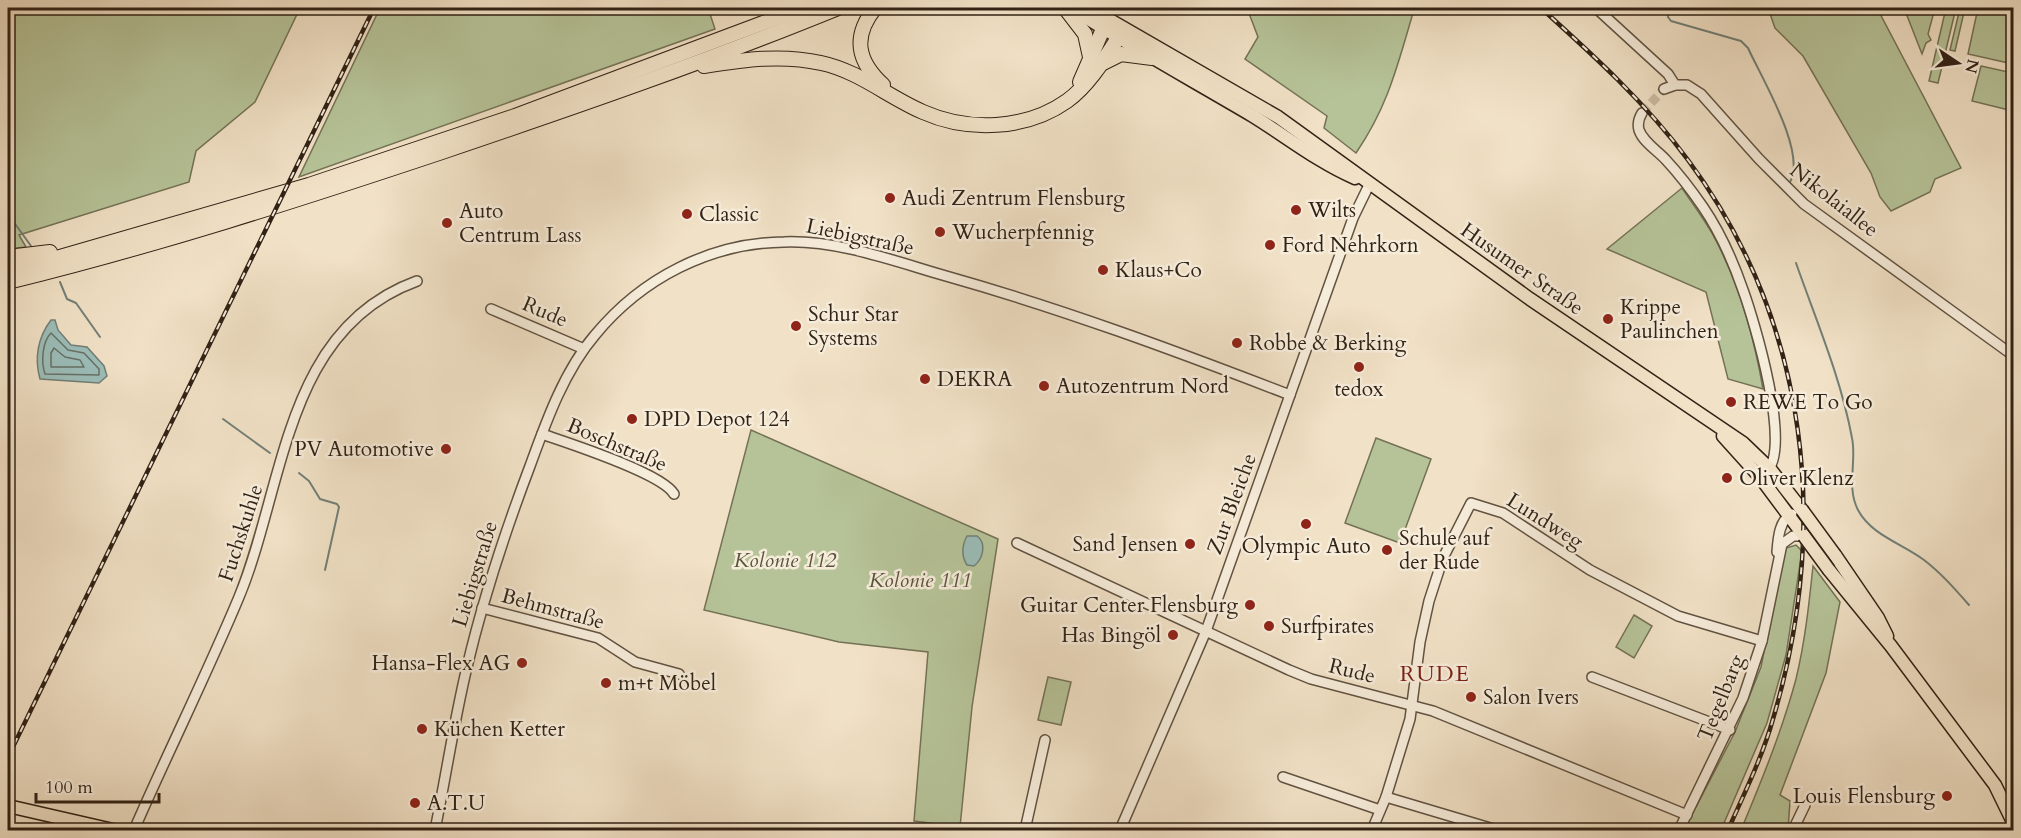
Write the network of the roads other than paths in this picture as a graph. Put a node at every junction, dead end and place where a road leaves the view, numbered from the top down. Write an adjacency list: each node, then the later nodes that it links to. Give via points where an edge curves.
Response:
1 (803, 8): 18 (highway, via 515,116 309,185)
2 (838, 8): 12 (highway)
3 (875, 8): 15 (highway, via 865,20 861,50 870,72)
4 (1065, 8): 11 (highway, via 1085,34)
5 (1071, 8): 8 (main road, Husumer Straße)
6 (1089, 8): 9 (main road, Husumer Straße)
7 (1596, 8): 13 (street, Nikolaiallee)
8 (1103, 29): 9 (main road, Husumer Straße); 11 (highway)
9 (1118, 32): 10 (main road, Husumer Straße); 11 (highway); 17 (main road, Husumer Straße, via 1278,117)
10 (1152, 58): 11 (highway, via 1121,54); 17 (main road, Husumer Straße, via 1334,169)
11 (1094, 63): 15 (highway, via 1067,101 1032,118 998,125 949,121)
12 (675, 72): 15 (highway, via 756,58 790,58 849,71); 21 (highway, via 213,228)
13 (1675, 84): 14 (street); 25 (street, Nikolaiallee, via 1687,85 1701,94 1804,204)
14 (1664, 89)
15 (904, 101)
16 (1642, 113): 29 (street, via 1638,123 1641,134 1704,209 1743,290 1756,330 1773,412 1776,437)
17 (1370, 185): 26 (street, Zur Bleiche, via 1353,218); 27 (main road, Husumer Straße)
18 (114, 240): 19 (highway); 20 (highway)
19 (8, 258)
20 (8, 270)
21 (8, 282)
22 (417, 282): 54 (street, Fuchskuhle, via 397,289 348,327 306,387 295,411 271,503 239,597)
23 (491, 309): 24 (street, Rude)
24 (584, 349): 26 (street, Liebigstraße, via 625,304 681,266 743,246 811,243 900,262 1009,294 1146,340); 28 (street, Liebigstraße)
25 (2013, 354)
26 (1290, 395): 38 (street, Zur Bleiche)
27 (1712, 424): 29 (main road, Husumer Straße, via 1743,443); 30 (main road, Husumer Straße)
28 (542, 434): 31 (street, Boschstraße, via 630,468 670,487); 37 (street, Liebigstraße)
29 (1770, 469): 30 (street); 32 (main road, Husumer Straße)
30 (1760, 477): 33 (main road, Husumer Straße)
31 (674, 494)
32 (1802, 510): 33 (street); 40 (main road, Husumer Straße, bridge, via 1878,618)
33 (1787, 516): 34 (main road, Husumer Straße); 36 (street, Tegelbarg, via 1780,528)
34 (1804, 536): 36 (street, Tegelbarg, via 1793,536 1782,544); 40 (main road, Husumer Straße, bridge)
35 (1017, 543): 38 (street, Rude)
36 (1775, 572): 39 (street, Tegelbarg)
37 (482, 608): 41 (street, Behmstraße, via 598,638 635,662); 55 (street, Liebigstraße)
38 (1206, 632): 43 (street, Rude, via 1311,679); 57 (street, Zur Bleiche)
39 (1762, 641): 43 (street, Lundweg, via 1678,616 1590,570 1503,513 1471,502 1443,558 1429,601); 44 (street, Tegelbarg)
40 (1891, 646): 52 (main road, Husumer Straße, via 1995,785)
41 (679, 674)
42 (1592, 677): 44 (street)
43 (1413, 704): 47 (street); 51 (street, Rude)
44 (1730, 730): 51 (street, Tegelbarg)
45 (1045, 740): 56 (street)
46 (1283, 777): 50 (street)
47 (1386, 797): 50 (street); 59 (street)
48 (1805, 806): 61 (street)
49 (9, 807): 53 (main road)
50 (1380, 810): 58 (street)
51 (1687, 815): 60 (street, Tegelbarg)
52 (2013, 824)
53 (113, 831)
54 (134, 831)
55 (435, 831)
56 (1025, 831)
57 (1120, 831)
58 (1372, 831)
59 (1497, 831)
60 (1679, 831)
61 (1793, 831)

